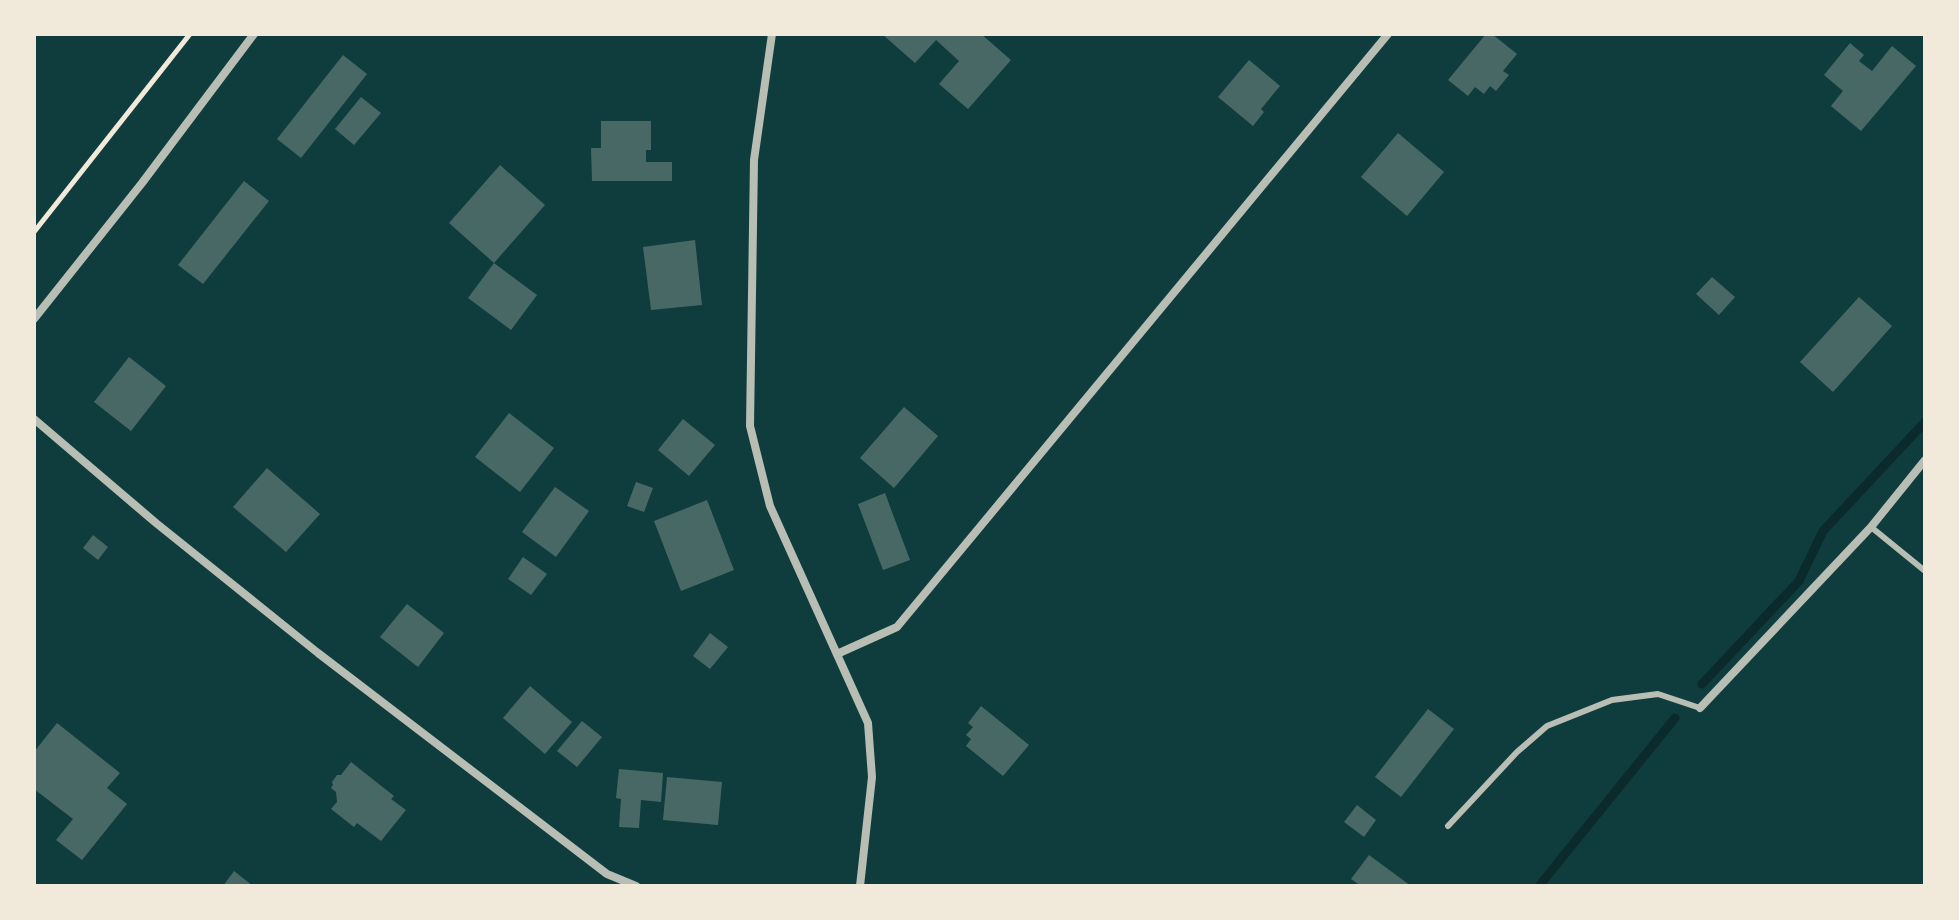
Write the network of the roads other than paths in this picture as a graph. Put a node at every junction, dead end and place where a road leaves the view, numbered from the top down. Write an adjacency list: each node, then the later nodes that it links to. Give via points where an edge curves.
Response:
1 (254, 34): 4 (street)
2 (772, 34): 9 (street, via 754,160 750,426 770,506)
3 (1388, 34): 9 (street, via 897,627)
4 (34, 319)
5 (34, 419): 12 (street, via 318,653 607,874)
6 (1925, 460): 7 (street)
7 (1871, 527): 8 (lane); 10 (street)
8 (1925, 571)
9 (837, 654): 13 (street, via 868,723 872,777)
10 (1700, 708): 11 (lane, via 1658,694 1612,700 1547,726)
11 (1448, 826)
12 (636, 886)
13 (860, 886)

